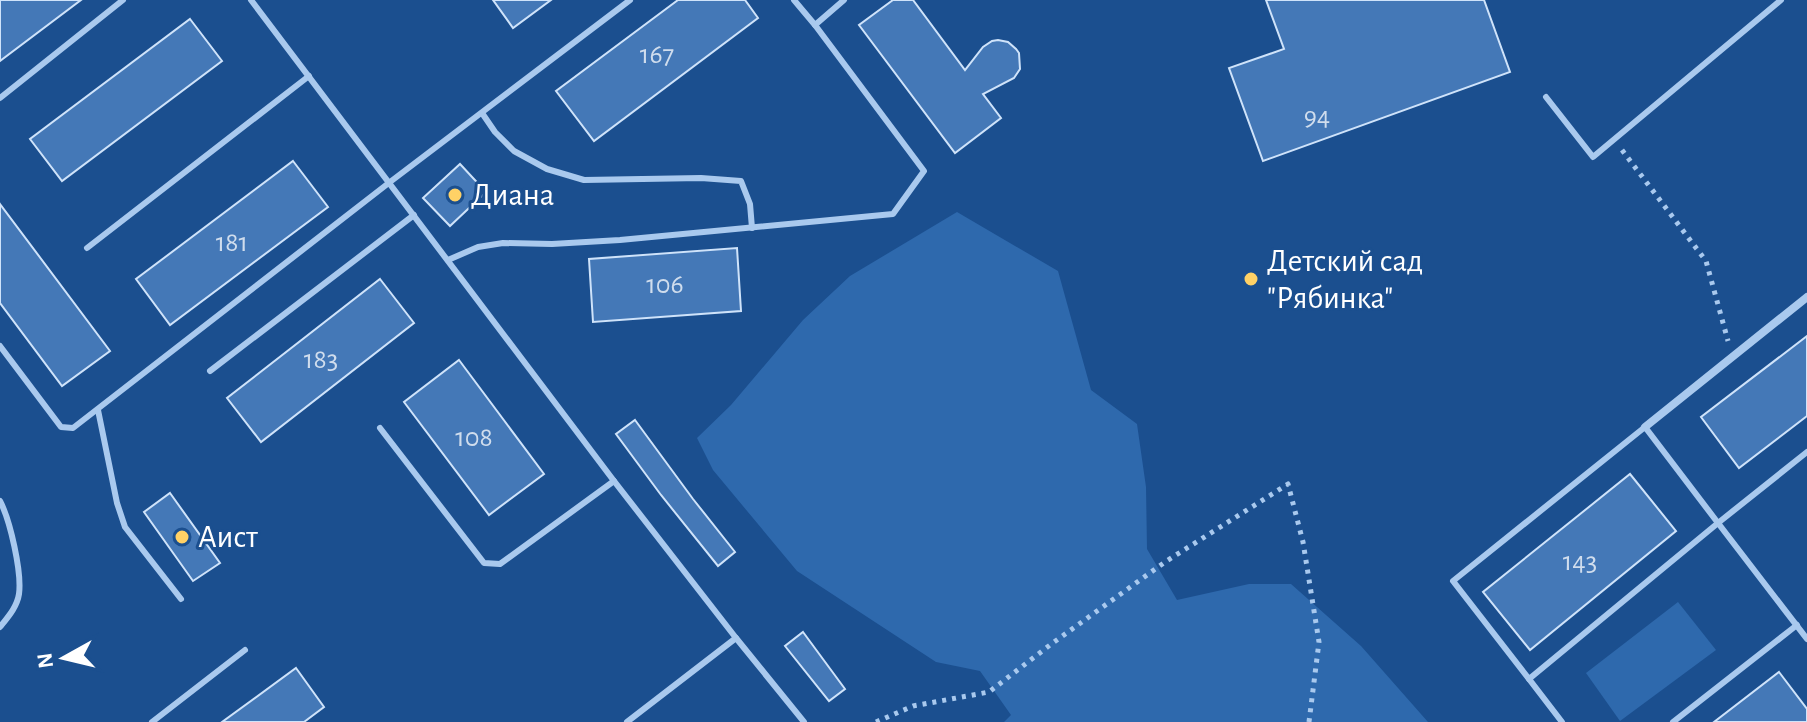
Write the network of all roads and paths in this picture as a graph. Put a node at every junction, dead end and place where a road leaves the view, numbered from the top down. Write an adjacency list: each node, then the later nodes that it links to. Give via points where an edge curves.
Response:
1 (123, 0): 10 (lane)
2 (251, 0): 8 (lane)
3 (630, 0): 11 (lane)
4 (794, 0): 7 (lane)
5 (844, 0): 7 (lane)
6 (1781, 0): 12 (lane)
7 (815, 25): 15 (lane, via 924,171 893,214)
8 (309, 76): 13 (lane); 16 (lane)
9 (1546, 97): 12 (lane, via 1593,157)
10 (0, 98)
11 (482, 113): 13 (lane); 15 (lane, via 514,151 584,180 741,181)
12 (1615, 139): 20 (path, via 1706,261)
13 (390, 182): 14 (lane); 22 (lane)
14 (414, 215): 17 (lane); 21 (lane)
15 (752, 228): 17 (lane, via 503,243)
16 (87, 248)
17 (448, 260): 26 (lane)
18 (1807, 297): 20 (street)
19 (0, 346): 22 (lane, via 61,427 73,428)
20 (1733, 357): 23 (street)
21 (210, 371)
22 (98, 410): 29 (lane, via 125,527)
23 (1645, 427): 28 (lane); 35 (lane, via 1453,581)
24 (380, 428): 26 (lane, via 484,563 500,564)
25 (1807, 452): 28 (lane)
26 (614, 481): 32 (lane)
27 (0, 501): 31 (lane, via 15,553 19,596)
28 (1718, 523): 30 (lane); 35 (lane)
29 (181, 599)
30 (1797, 625): 33 (lane); 42 (lane)
31 (0, 627)
32 (736, 638): 37 (lane); 38 (lane)
33 (1807, 639)
34 (245, 650): 36 (lane)
35 (1529, 679): 41 (lane)
36 (152, 722)
37 (627, 722)
38 (804, 722)
39 (876, 722): 40 (path, via 913,706 989,692 1165,562 1288,484 1319,642)
40 (1309, 722)
41 (1562, 722)
42 (1673, 722)

